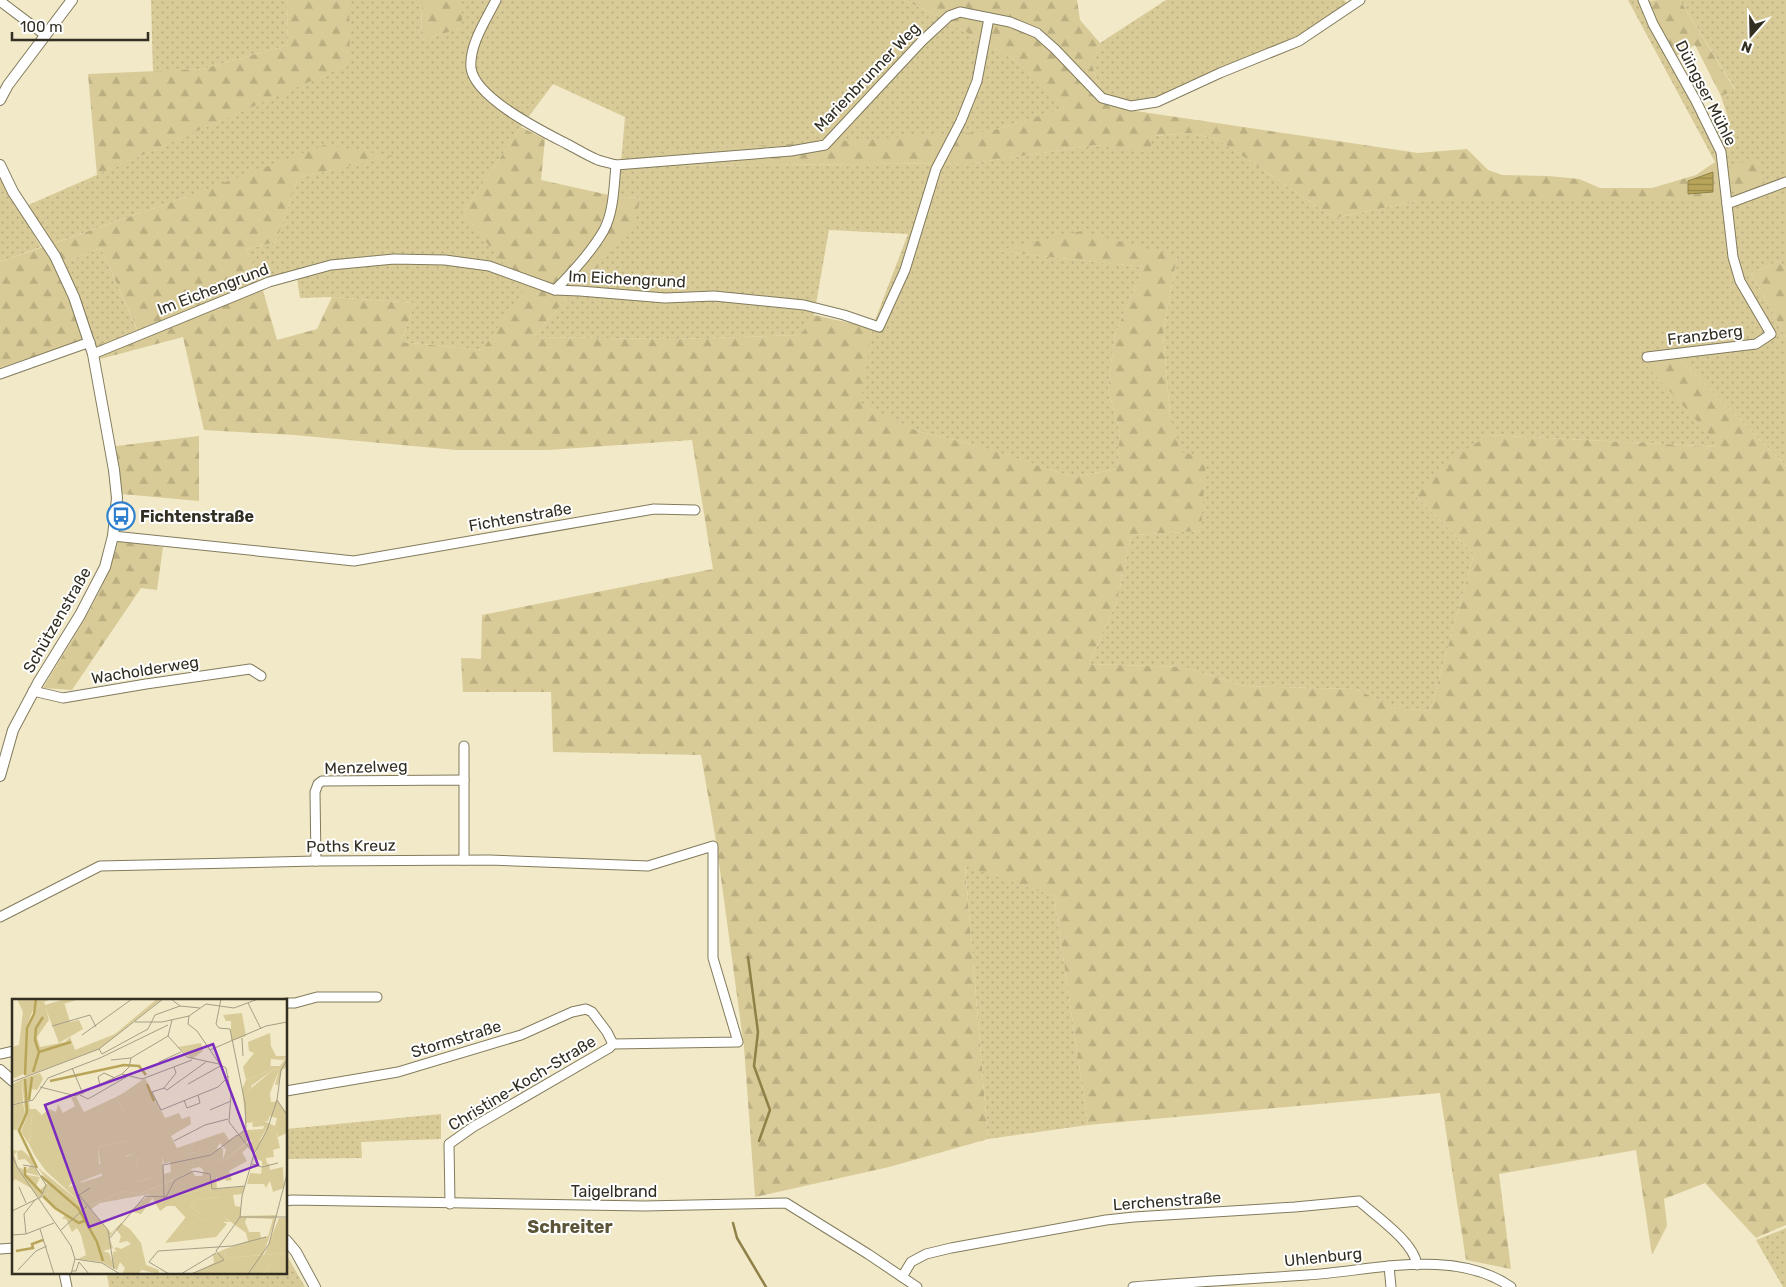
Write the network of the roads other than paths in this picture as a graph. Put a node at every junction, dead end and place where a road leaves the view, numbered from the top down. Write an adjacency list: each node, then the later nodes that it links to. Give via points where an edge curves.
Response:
1 (72, 0): 7 (street)
2 (496, 0): 10 (street, Marienbrunner Weg, via 473,53 471,67 475,80 492,98 524,122 598,160)
3 (1360, 0): 6 (street, Marienbrunner Weg, via 1299,41 1157,102 1131,106 1102,98 1037,33)
4 (1643, 0): 12 (street, Düingser Mühle, via 1721,152)
5 (0, 1): 7 (street)
6 (989, 18): 10 (street, Marienbrunner Weg, via 960,12 949,16 825,145 791,151); 13 (street, Im Eichengrund, via 977,81 936,169 905,270 879,327 804,305 714,296 665,298)
7 (45, 35): 8 (street)
8 (0, 100)
9 (0, 165): 14 (street, Schützenstraße, via 13,192 66,277)
10 (616, 165): 13 (street, via 604,229 576,268)
11 (1786, 182): 12 (street)
12 (1727, 204): 16 (street, Franzberg, via 1733,257 1740,281 1771,334 1756,344)
13 (555, 290): 15 (street, Im Eichengrund, via 489,266 444,260 394,259 331,264 269,282)
14 (90, 342): 15 (street, Schützenstraße); 17 (street)
15 (92, 354): 19 (street, Schützenstraße, via 115,479 117,498)
16 (1647, 357)
17 (0, 374)
18 (695, 510): 19 (street, Fichtenstraße, via 654,509 354,561)
19 (113, 536): 21 (street, Schützenstraße, via 98,584)
20 (261, 676): 21 (street, Wacholderweg, via 250,669 64,698)
21 (33, 691): 23 (street, Schützenstraße, via 13,730)
22 (464, 746): 24 (street)
23 (0, 776)
24 (464, 780): 26 (street); 27 (street, Menzelweg, via 322,781 315,792)
25 (713, 846): 26 (street, Poths Kreuz, via 648,866); 31 (street, Christine-Koch-Straße, via 713,958 738,1042)
26 (464, 860): 27 (street, Poths Kreuz)
27 (316, 861): 28 (street, Poths Kreuz, via 100,866)
28 (0, 917)
29 (377, 997): 30 (street, via 317,997)
30 (288, 1003)
31 (613, 1044): 34 (street, Stormstraße, via 592,1012 586,1009 521,1035 398,1072); 36 (street, Christine-Koch-Straße, via 449,1144)
32 (2, 1073): 33 (street)
33 (12, 1085)
34 (288, 1091)
35 (288, 1201): 36 (street, Taigelbrand)
36 (450, 1204): 41 (street, Taigelbrand, via 644,1206 786,1203)
37 (288, 1242): 44 (street)
38 (1417, 1265): 39 (street, Uhlenburg); 41 (street, Lerchenstraße, via 1411,1250 1360,1201 1106,1220 926,1254 911,1262); 48 (street, Uhlenburg, via 1479,1270)
39 (1389, 1266): 42 (street, Uhlenburg); 47 (street)
40 (64, 1274): 43 (street)
41 (902, 1278): 45 (street, Taigelbrand)
42 (1197, 1284): 46 (street, Uhlenburg)
43 (67, 1287)
44 (315, 1287)
45 (917, 1287)
46 (1133, 1287)
47 (1391, 1287)
48 (1511, 1287)

